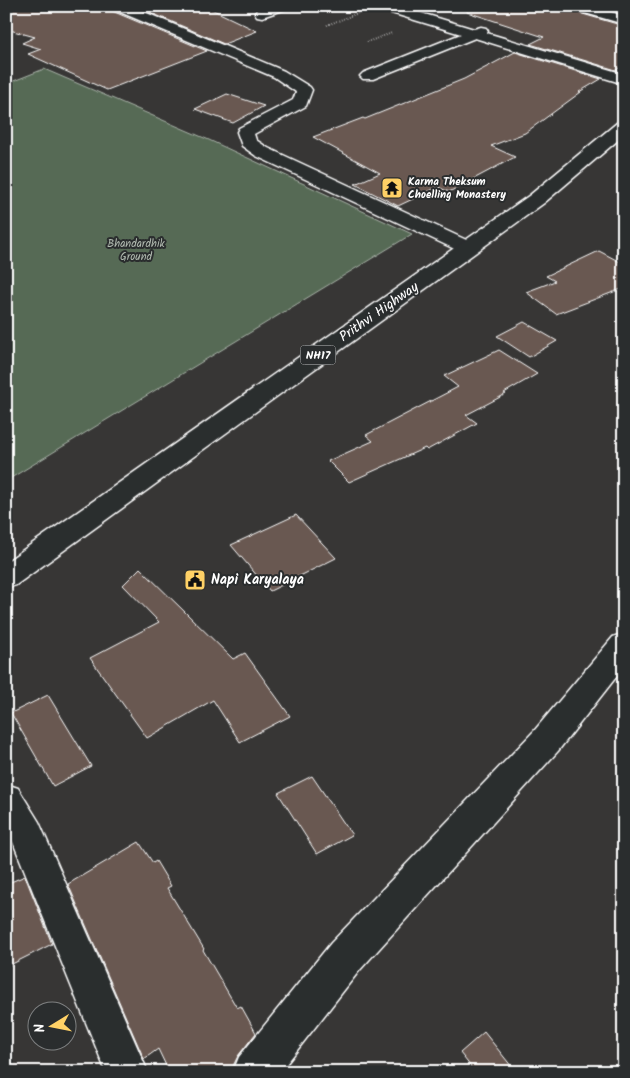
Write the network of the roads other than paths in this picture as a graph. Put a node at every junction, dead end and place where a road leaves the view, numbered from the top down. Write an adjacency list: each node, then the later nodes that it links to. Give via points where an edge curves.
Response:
1 (118, 6): 12 (main road, via 279,74 304,90 300,103 245,132 248,142 262,152)
2 (281, 6): 5 (main road)
3 (383, 6): 8 (main road)
4 (576, 6): 6 (main road)
5 (262, 13)
6 (624, 20)
7 (498, 24): 8 (main road)
8 (474, 34): 9 (main road); 10 (main road)
9 (368, 76)
10 (624, 79)
11 (624, 126): 12 (main road, Prithvi Highway / NH17, via 537,199)
12 (468, 248): 13 (main road, Prithvi Highway / NH17)
13 (6, 577)
14 (624, 645): 17 (main road, via 546,741 345,957)
15 (6, 799): 16 (main road, via 27,834)
16 (127, 1072)
17 (254, 1072)

